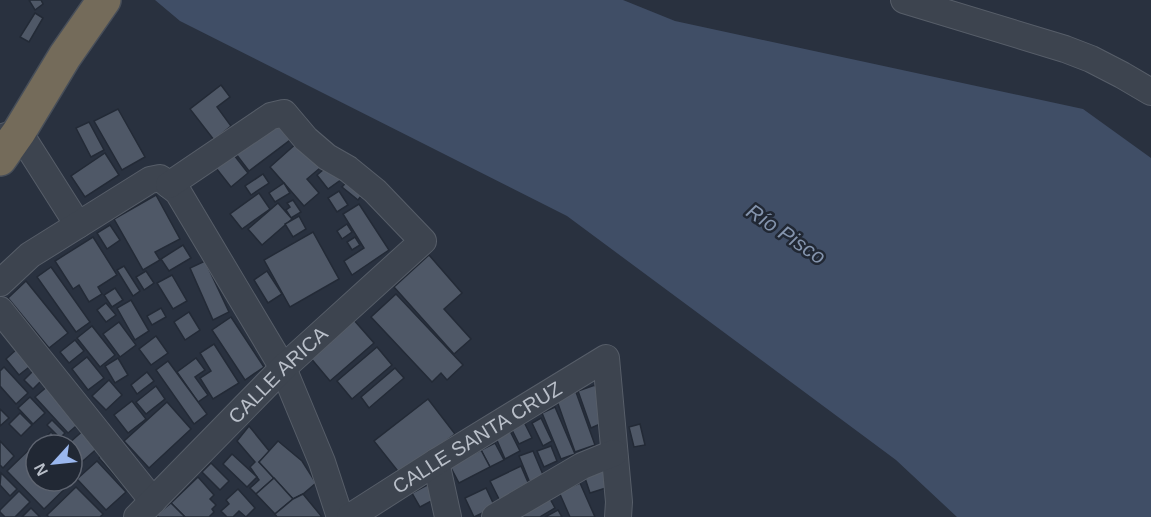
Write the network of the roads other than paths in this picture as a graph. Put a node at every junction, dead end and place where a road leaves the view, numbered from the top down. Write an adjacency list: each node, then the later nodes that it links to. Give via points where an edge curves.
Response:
1 (104, 0): 4 (highway)
2 (904, 0): 3 (street, via 1065,49)
3 (1151, 92)
4 (9, 135): 5 (highway); 7 (street)
5 (0, 159)
6 (169, 185): 7 (street, via 160,178 150,180); 10 (street, via 178,192); 10 (street, CALLE ARICA, via 272,116 284,113 306,139 375,191 423,241)
7 (78, 225): 8 (street, via 30,255)
8 (0, 283)
9 (0, 310): 13 (street)
10 (282, 368): 13 (street, CALLE ARICA); 15 (street, via 322,462)
11 (614, 453): 12 (street, CALLE SANTA CRUZ, via 606,358); 14 (street, via 582,466); 18 (street)
12 (436, 462): 16 (street, CALLE SANTA CRUZ); 17 (street)
13 (145, 509)
14 (499, 516)
15 (340, 517)
16 (350, 517)
17 (448, 517)
18 (618, 517)

